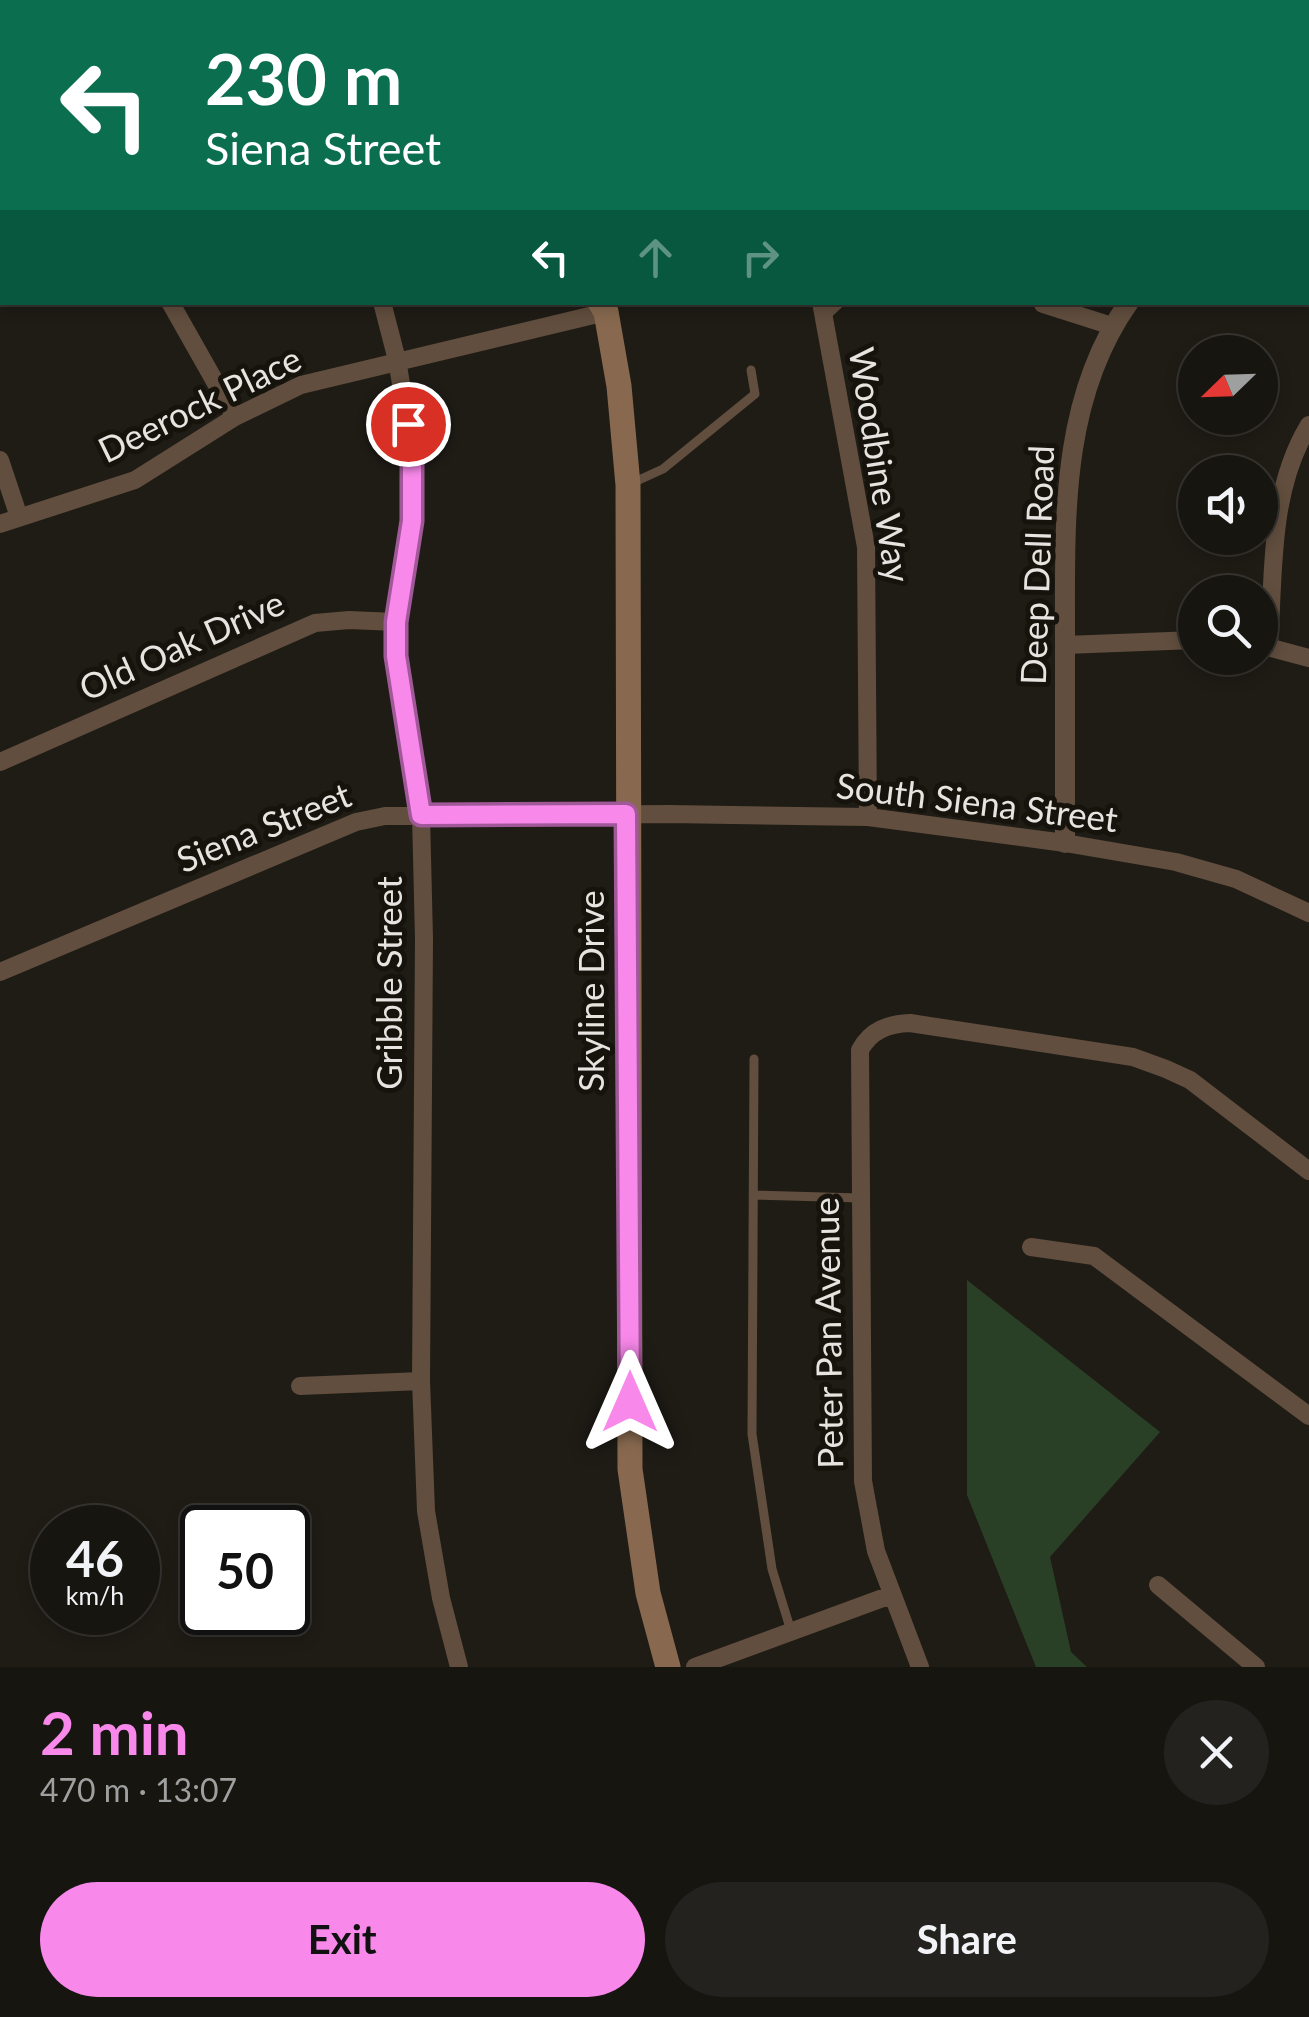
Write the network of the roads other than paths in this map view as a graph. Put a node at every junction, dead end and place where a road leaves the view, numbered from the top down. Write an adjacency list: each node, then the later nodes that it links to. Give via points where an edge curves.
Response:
1 (172, 305): 10 (street)
2 (383, 305): 8 (street, Gribble Street)
3 (1047, 305): 7 (street)
4 (1127, 305): 7 (street, Deep Dell Road)
5 (605, 306): 8 (street, Deerock Place); 13 (main road, Skyline Drive)
6 (822, 311): 25 (street, Woodbine Way, via 866,547)
7 (1112, 326): 19 (street, Deep Dell Road, via 1090,375 1071,452)
8 (397, 360): 10 (street, Deerock Place, via 302,384); 17 (street, Gribble Street, via 412,448 412,521)
9 (750, 370): 13 (lane, via 755,394 663,469)
10 (235, 417): 14 (street, Deerock Place, via 135,480)
11 (1309, 425): 16 (street, via 1279,506)
12 (0, 460): 14 (street)
13 (628, 485): 23 (main road, Skyline Drive)
14 (19, 517): 15 (street, Deerock Place)
15 (0, 524)
16 (1272, 575)
17 (396, 622): 22 (street, Old Oak Drive, via 315,623); 24 (street, Gribble Street)
18 (1178, 641): 19 (street)
19 (1065, 645): 26 (street, Deep Dell Road)
20 (1278, 649): 21 (street)
21 (1309, 658)
22 (0, 762)
23 (626, 814): 24 (street, Siena Street); 25 (street, South Siena Street); 41 (main road, Skyline Drive, via 630,1469 648,1593)
24 (421, 815): 28 (street, Siena Street, via 356,822); 34 (street, Gribble Street)
25 (868, 818): 26 (street, South Siena Street)
26 (1065, 843): 27 (street, South Siena Street, via 1206,869)
27 (1309, 914)
28 (0, 972)
29 (754, 1059): 31 (lane)
30 (1309, 1171): 32 (street, Peter Pan Avenue, via 1166,1068 1133,1057 890,1024 866,1038 860,1050)
31 (754, 1195): 32 (lane); 39 (lane, via 752,1434 772,1569)
32 (860, 1198): 38 (street, Peter Pan Avenue, via 863,1481 870,1531)
33 (1031, 1247): 36 (street, via 1094,1256)
34 (421, 1381): 35 (street); 40 (street, Gribble Street, via 426,1510)
35 (300, 1386)
36 (1309, 1416)
37 (1158, 1586): 44 (street)
38 (891, 1594): 39 (street); 43 (street, Peter Pan Avenue)
39 (790, 1631): 42 (street)
40 (459, 1667)
41 (668, 1667)
42 (695, 1667)
43 (920, 1667)
44 (1256, 1667)

